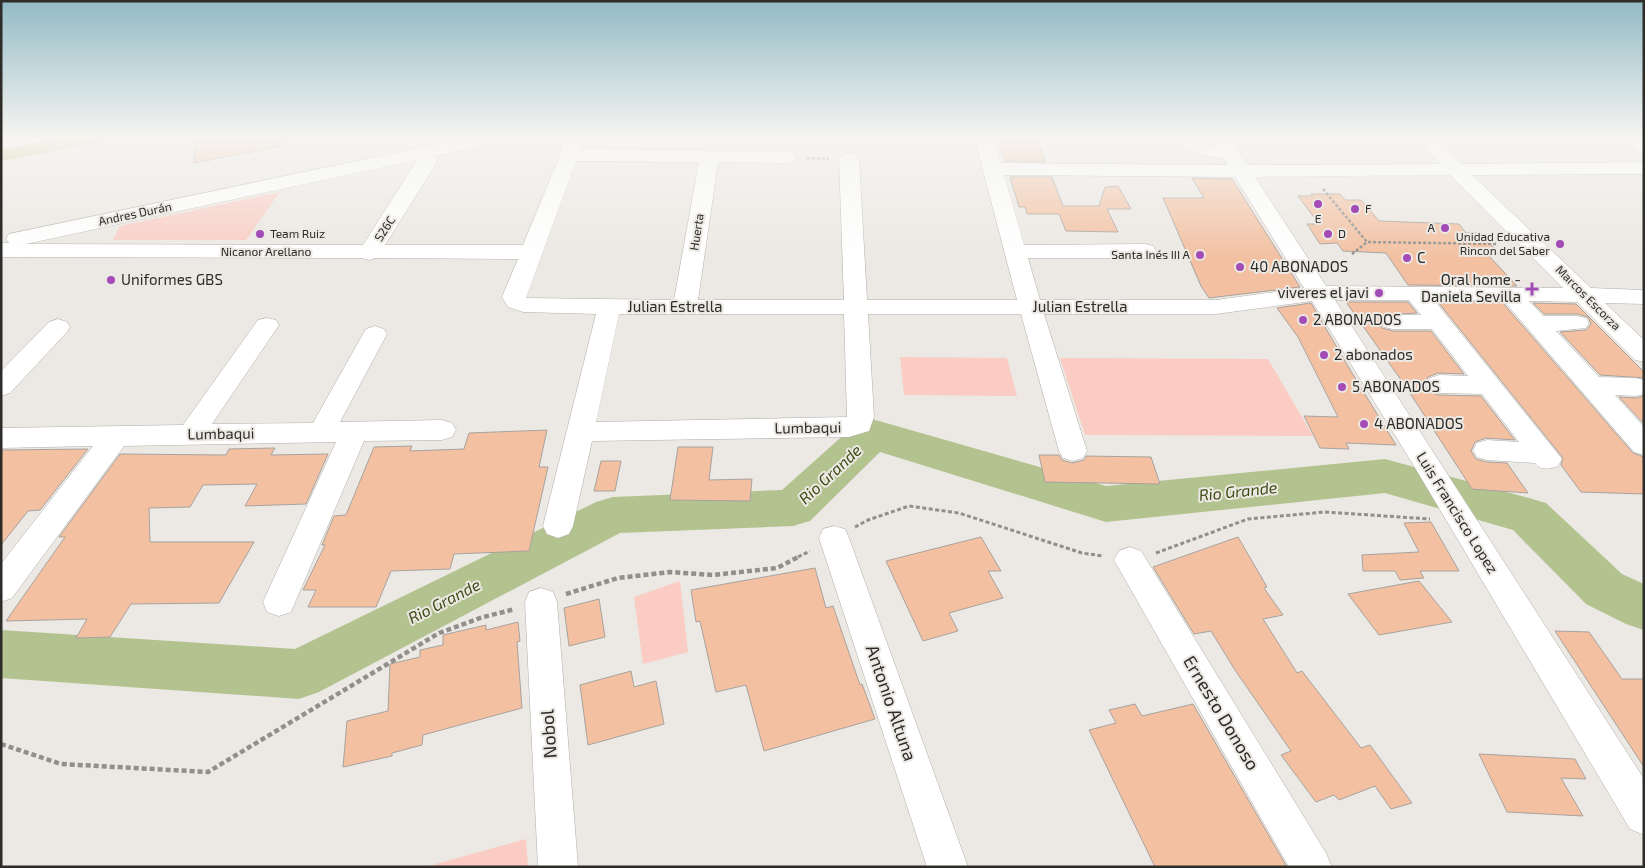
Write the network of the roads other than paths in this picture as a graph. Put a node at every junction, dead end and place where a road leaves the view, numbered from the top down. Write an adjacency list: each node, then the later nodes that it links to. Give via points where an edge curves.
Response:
1 (313, 177): 11 (street, Andres Durán)
2 (418, 177): 16 (street, S26C)
3 (558, 177): 14 (street)
4 (706, 177): 24 (street, Huerta)
5 (850, 177): 25 (street, Lumbaqui)
6 (995, 177): 15 (street)
7 (1244, 177): 18 (street, Luis Francisco Lopez)
8 (1343, 177): 10 (street, via 1350,185)
9 (1464, 177): 20 (street, Marcos Escorza)
10 (1286, 185)
11 (1, 242)
12 (1, 250): 16 (street, Nicanor Arellano)
13 (1145, 250): 15 (street)
14 (530, 252): 16 (street, Nicanor Arellano); 23 (street, Julian Estrella, via 514,296 516,302 523,305)
15 (1015, 252): 22 (street)
16 (369, 253)
17 (1416, 292): 18 (street, Julian Estrella); 19 (street, Julian Estrella); 27 (street)
18 (1318, 293): 22 (street, Julian Estrella, via 1216,308); 55 (street, Luis Francisco Lopez)
19 (1509, 293): 20 (street, Julian Estrella); 29 (street)
20 (1587, 296): 21 (street, Julian Estrella); 33 (street, Marcos Escorza)
21 (1644, 297)
22 (1030, 306): 25 (street, Julian Estrella); 48 (street)
23 (609, 307): 24 (street, Julian Estrella); 42 (street)
24 (685, 307): 25 (street, Julian Estrella)
25 (856, 308): 42 (street, Lumbaqui, via 862,417 859,424 849,428)
26 (1393, 322): 27 (street)
27 (1439, 322): 35 (street)
28 (1577, 323): 29 (street)
29 (1536, 324): 36 (street)
30 (267, 325): 43 (street)
31 (58, 327): 37 (street)
32 (375, 334): 40 (street)
33 (1644, 354)
34 (1439, 384): 35 (street)
35 (1489, 385): 47 (street, via 1546,456)
36 (1590, 386): 38 (street); 46 (street)
37 (1, 387)
38 (1636, 387)
39 (442, 430): 41 (street, Lumbaqui)
40 (321, 432): 41 (street, Lumbaqui); 43 (street, Lumbaqui)
41 (355, 432): 53 (street)
42 (581, 432): 49 (street)
43 (190, 435): 44 (street, Lumbaqui)
44 (116, 436): 45 (street, Lumbaqui); 52 (street)
45 (1, 438)
46 (1644, 445)
47 (1487, 450)
48 (1073, 451)
49 (558, 526)
50 (834, 538): 57 (street, Antonio Altuna)
51 (1130, 560): 58 (street, Ernesto Donoso)
52 (1, 589)
53 (279, 602)
54 (540, 602): 56 (street, Nobol)
55 (1644, 815)
56 (558, 867)
57 (948, 867)
58 (1312, 867)

